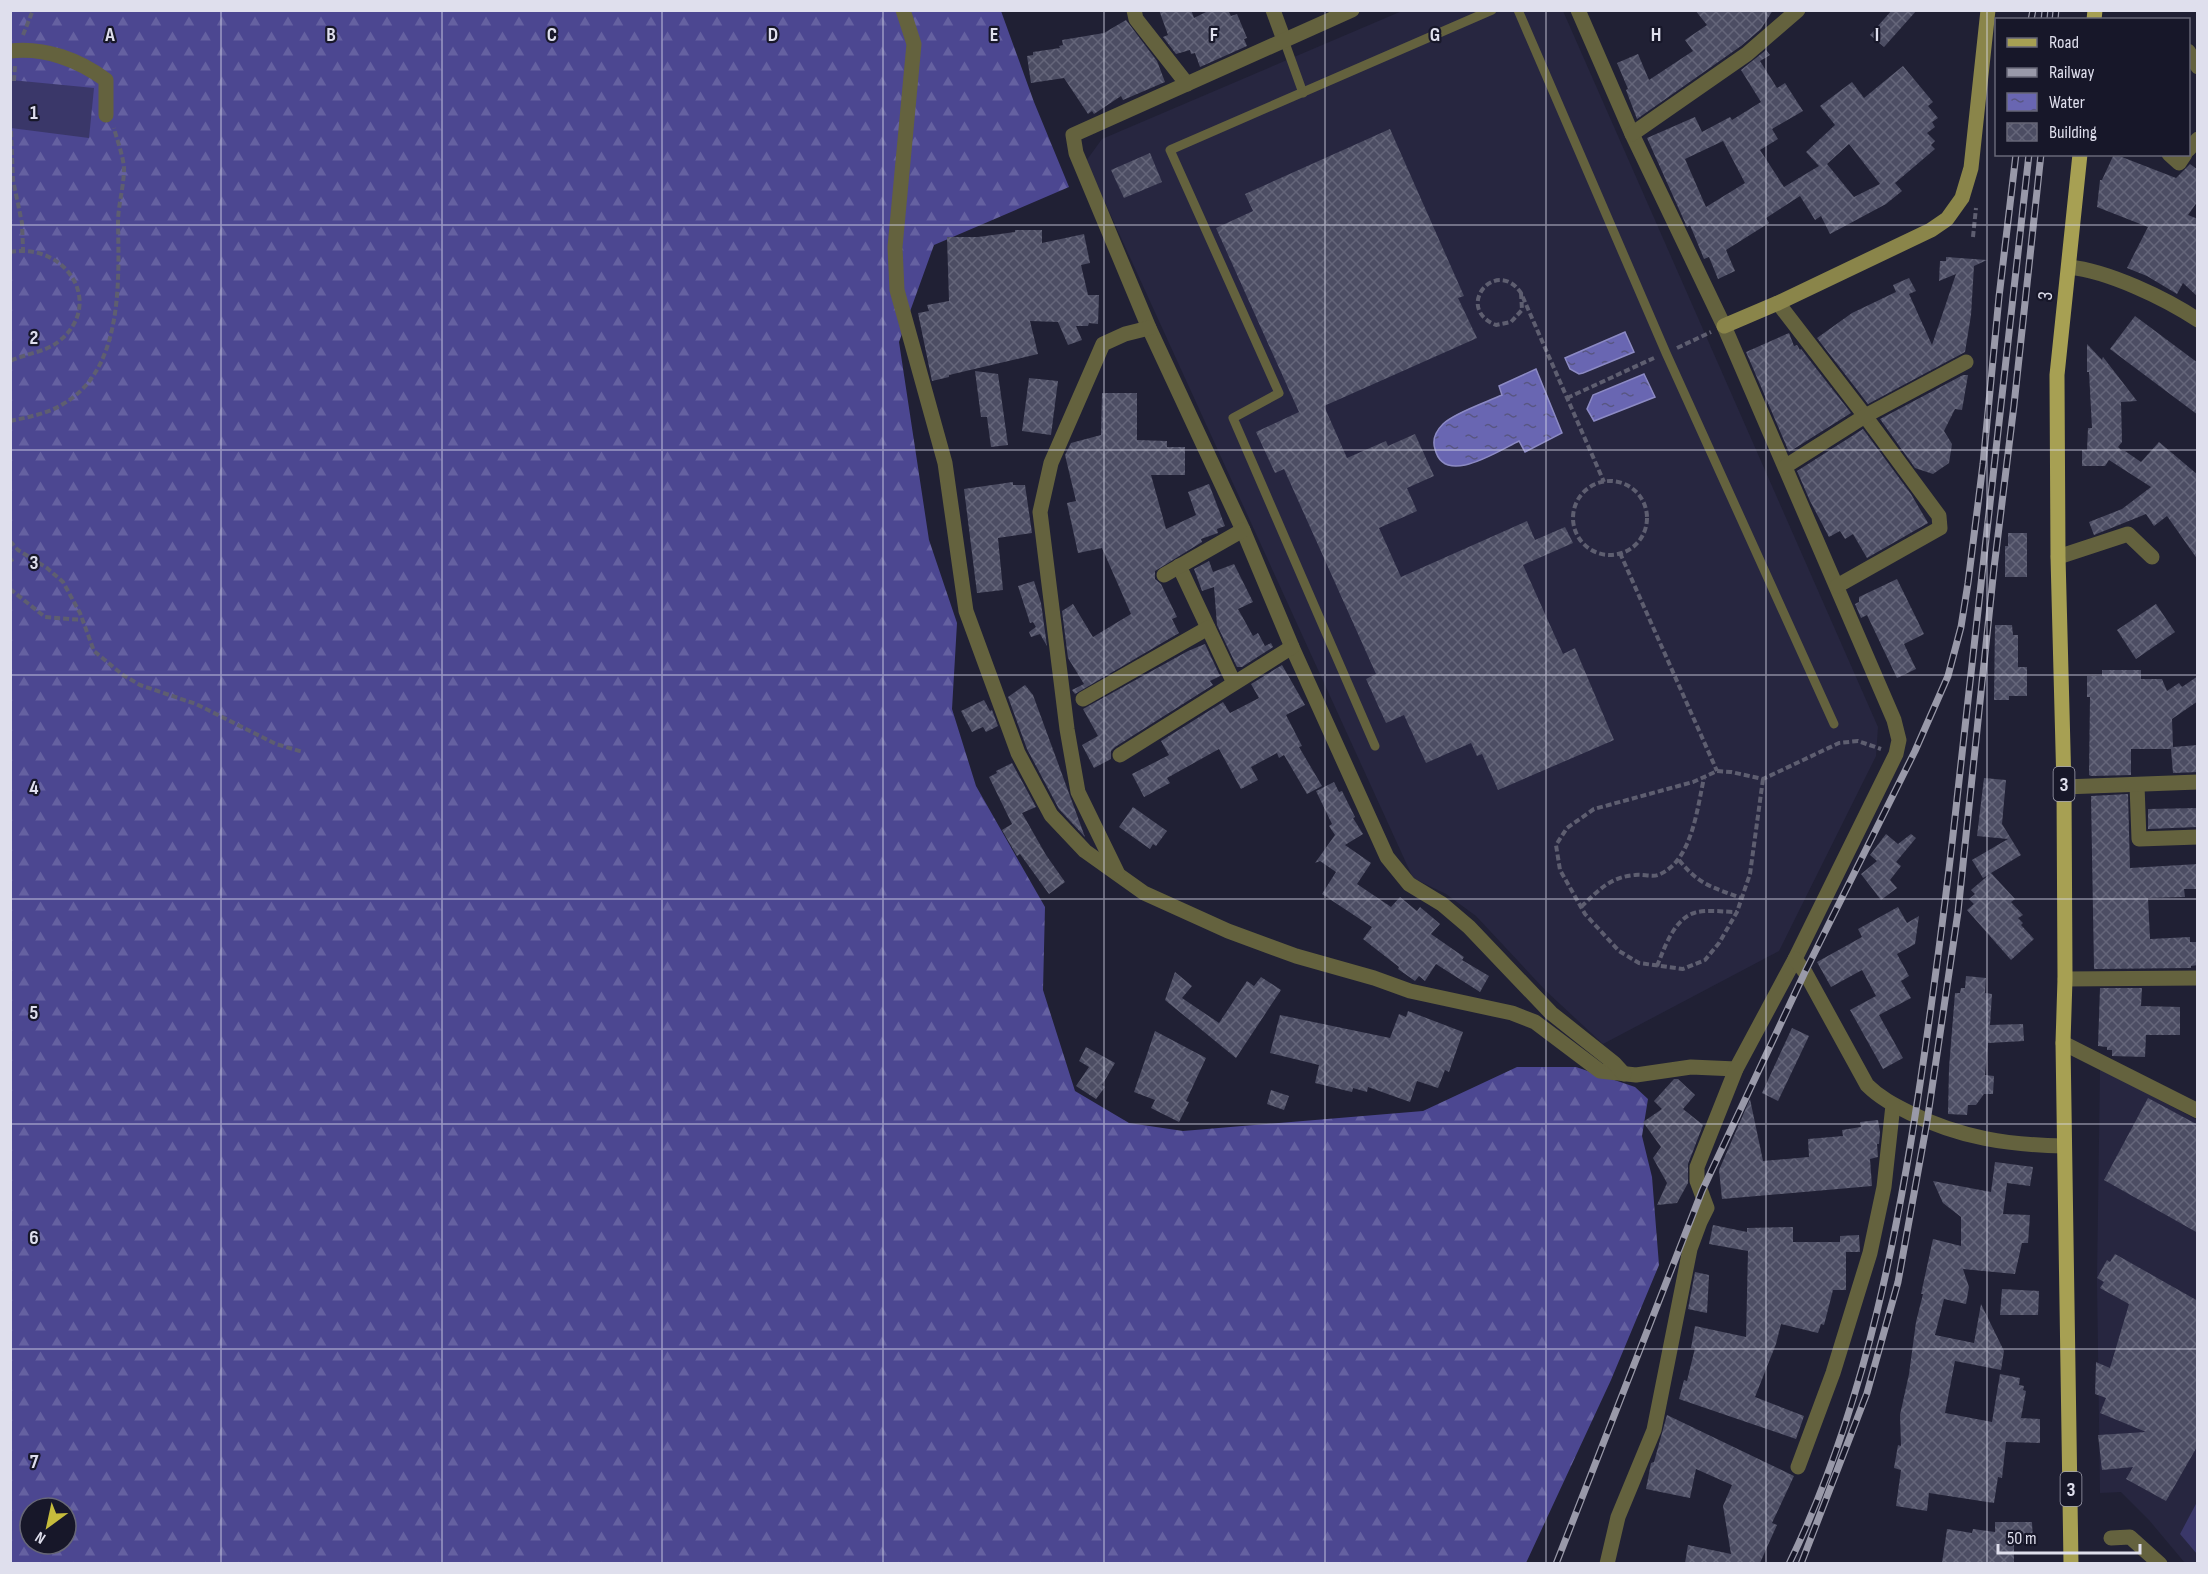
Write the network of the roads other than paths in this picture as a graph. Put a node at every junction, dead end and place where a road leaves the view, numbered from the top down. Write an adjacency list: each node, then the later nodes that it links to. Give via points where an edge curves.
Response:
1 (903, 10): 46 (street, via 914,44 895,248 897,290 945,463 966,611 1018,753 1051,815 1085,851)
2 (1134, 10): 14 (street, via 1136,19)
3 (1273, 10): 10 (street)
4 (1352, 10): 10 (street)
5 (1492, 10): 15 (lane)
6 (1518, 10): 39 (lane, via 1666,353)
7 (1578, 10): 17 (street)
8 (1798, 10): 17 (street, via 1747,54)
9 (1988, 10): 22 (street, via 1971,168 1962,198 1947,219)
10 (1284, 40): 14 (street); 15 (lane)
11 (10, 51): 16 (street, via 39,51 88,66 106,80)
12 (2190, 54): 13 (street)
13 (2198, 67)
14 (1187, 84): 25 (street, via 1073,135 1076,153)
15 (1303, 93): 40 (lane, via 1170,150 1279,393 1233,418)
16 (105, 115)
17 (1632, 134): 24 (street)
18 (2080, 156): 21 (main road, 3 / 3)
19 (2171, 156): 20 (street, via 2179,163)
20 (2184, 156)
21 (2069, 267): 23 (street, via 2090,269); 30 (main road, 3 / 3, via 2057,375)
22 (1778, 303): 24 (street); 27 (street)
23 (2198, 320)
24 (1724, 326): 28 (street)
25 (1149, 328): 29 (street); 46 (street, via 1103,344 1051,463 1040,512 1066,729 1078,792)
26 (1966, 362): 27 (street)
27 (1865, 416): 28 (street); 34 (street, via 1931,503 1939,516 1940,528)
28 (1786, 466): 34 (street)
29 (1243, 530): 32 (street); 36 (street)
30 (2058, 557): 31 (street, via 2128,534); 44 (main road, 3 / 3)
31 (2151, 557)
32 (1179, 566): 33 (street); 35 (street)
33 (1164, 574)
34 (1837, 586): 47 (street, via 1899,740 1896,754)
35 (1208, 628): 37 (street); 38 (street)
36 (1292, 646): 37 (street); 52 (street, via 1387,857 1409,884 1469,927 1551,1014)
37 (1234, 683): 41 (street)
38 (1083, 699)
39 (1834, 724)
40 (1375, 746)
41 (1120, 755)
42 (2198, 782): 43 (street)
43 (2137, 785): 44 (street); 45 (street, via 2139,839)
44 (2064, 788): 49 (main road, 3 / 3)
45 (2198, 837)
46 (1118, 874): 52 (street, via 1144,893 1257,942 1410,991 1512,1013 1535,1022 1600,1071)
47 (1795, 959): 51 (street); 53 (street, via 1867,1085)
48 (2198, 978): 49 (street)
49 (2065, 979): 50 (main road, 3 / 3)
50 (2063, 1043): 54 (street); 55 (main road, 3 / 3)
51 (1736, 1069): 52 (street, via 1691,1067); 58 (street, via 1697,1167 1697,1182 1707,1208 1690,1249 1654,1430 1618,1516)
52 (1624, 1074)
53 (1893, 1105): 55 (street, via 1927,1122 1978,1139); 56 (street, via 1884,1187 1870,1252 1833,1373)
54 (2198, 1111)
55 (2064, 1146): 59 (main road, 3 / 3)
56 (1798, 1467)
57 (2111, 1538): 60 (street, via 2130,1537)
58 (1607, 1563)
59 (2071, 1563)
60 (2160, 1563)

